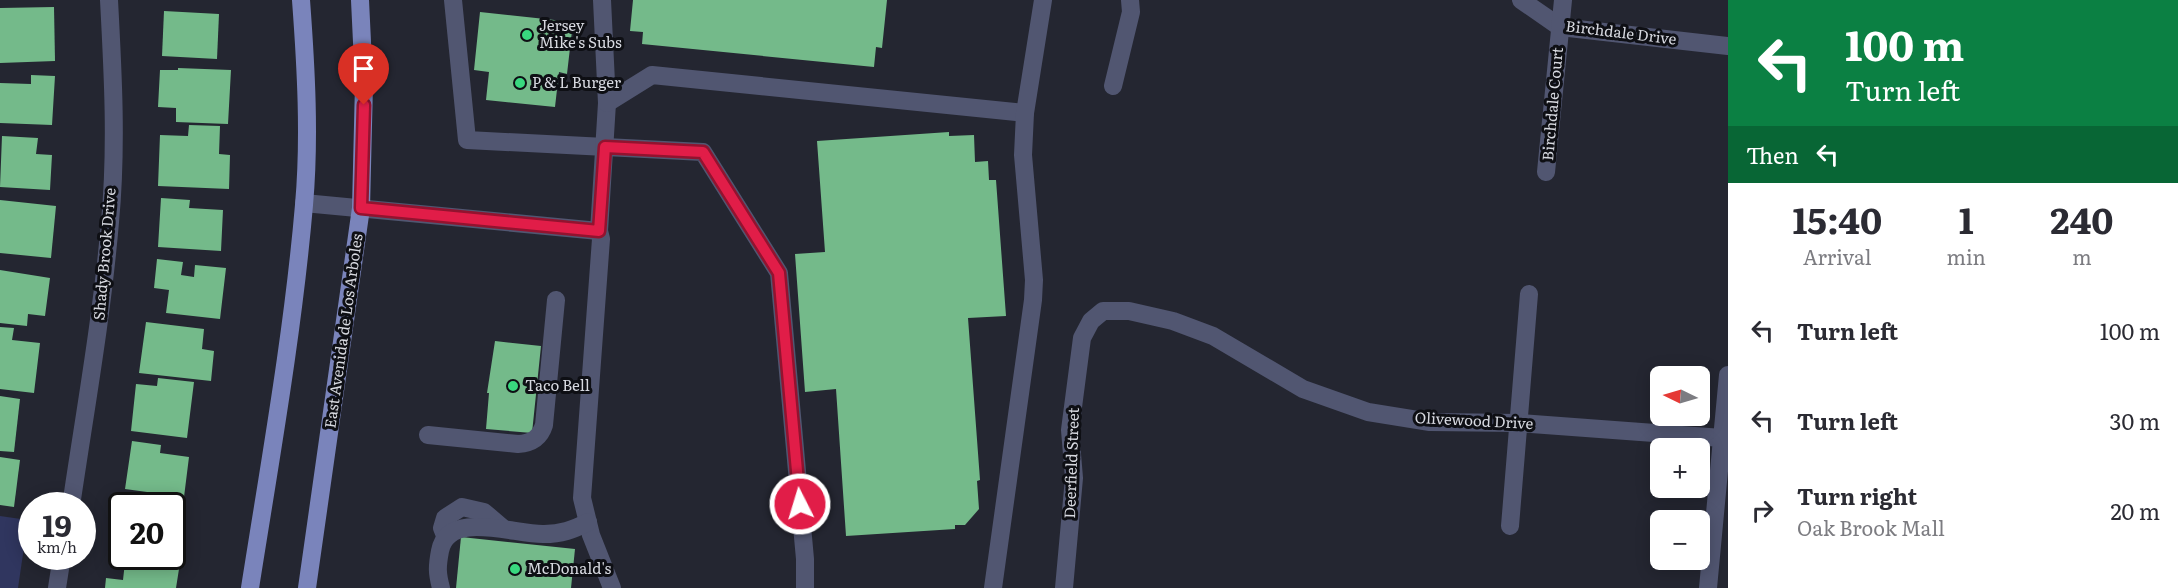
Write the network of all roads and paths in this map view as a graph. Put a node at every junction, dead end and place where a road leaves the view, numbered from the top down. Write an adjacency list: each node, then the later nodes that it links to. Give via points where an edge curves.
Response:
1 (110, 0): 27 (street, Shady Brook Drive, via 115,117 110,221 100,321)
2 (301, 0): 17 (main road, via 306,81)
3 (360, 0): 18 (main road, East Avenida de Los Arboles, via 364,84)
4 (453, 0): 15 (street, via 467,140)
5 (602, 0): 13 (street)
6 (1043, 0): 14 (street)
7 (1130, 0): 12 (street, via 1131,12)
8 (1521, 0): 10 (street, Birchdale Drive)
9 (1563, 0): 10 (street, Birchdale Court)
10 (1560, 27): 11 (street, Birchdale Drive); 16 (street, Birchdale Court)
11 (1728, 46)
12 (1113, 86)
13 (607, 103): 14 (street, via 652,75); 15 (street)
14 (1025, 112): 37 (street, via 1023,154 1033,300)
15 (605, 147): 19 (street); 36 (street, via 703,152 779,273)
16 (1546, 172)
17 (304, 203): 18 (street); 32 (main road, via 286,358)
18 (361, 208): 19 (street); 33 (main road, East Avenida de Los Arboles)
19 (599, 231): 28 (street, via 582,498)
20 (1529, 294): 24 (street)
21 (556, 300): 25 (street, via 544,424 537,438 518,444)
22 (1103, 311): 24 (street, Olivewood Drive, via 1129,311 1173,321 1212,336 1303,389 1368,412 1430,422); 38 (street, Deerfield Street, via 1091,321 1082,338 1070,430 1074,478)
23 (1728, 375): 26 (street)
24 (1519, 423): 26 (street, Olivewood Drive); 29 (street)
25 (428, 435)
26 (1722, 438): 39 (street)
27 (72, 492)
28 (588, 522): 34 (street, via 571,531 542,534 504,529 484,512 462,507 445,518 442,528 446,538 437,570); 35 (street)
29 (1510, 526)
30 (60, 570): 31 (street)
31 (57, 588)
32 (250, 588)
33 (307, 588)
34 (441, 588)
35 (612, 588)
36 (805, 588)
37 (993, 588)
38 (1064, 588)
39 (1708, 588)

